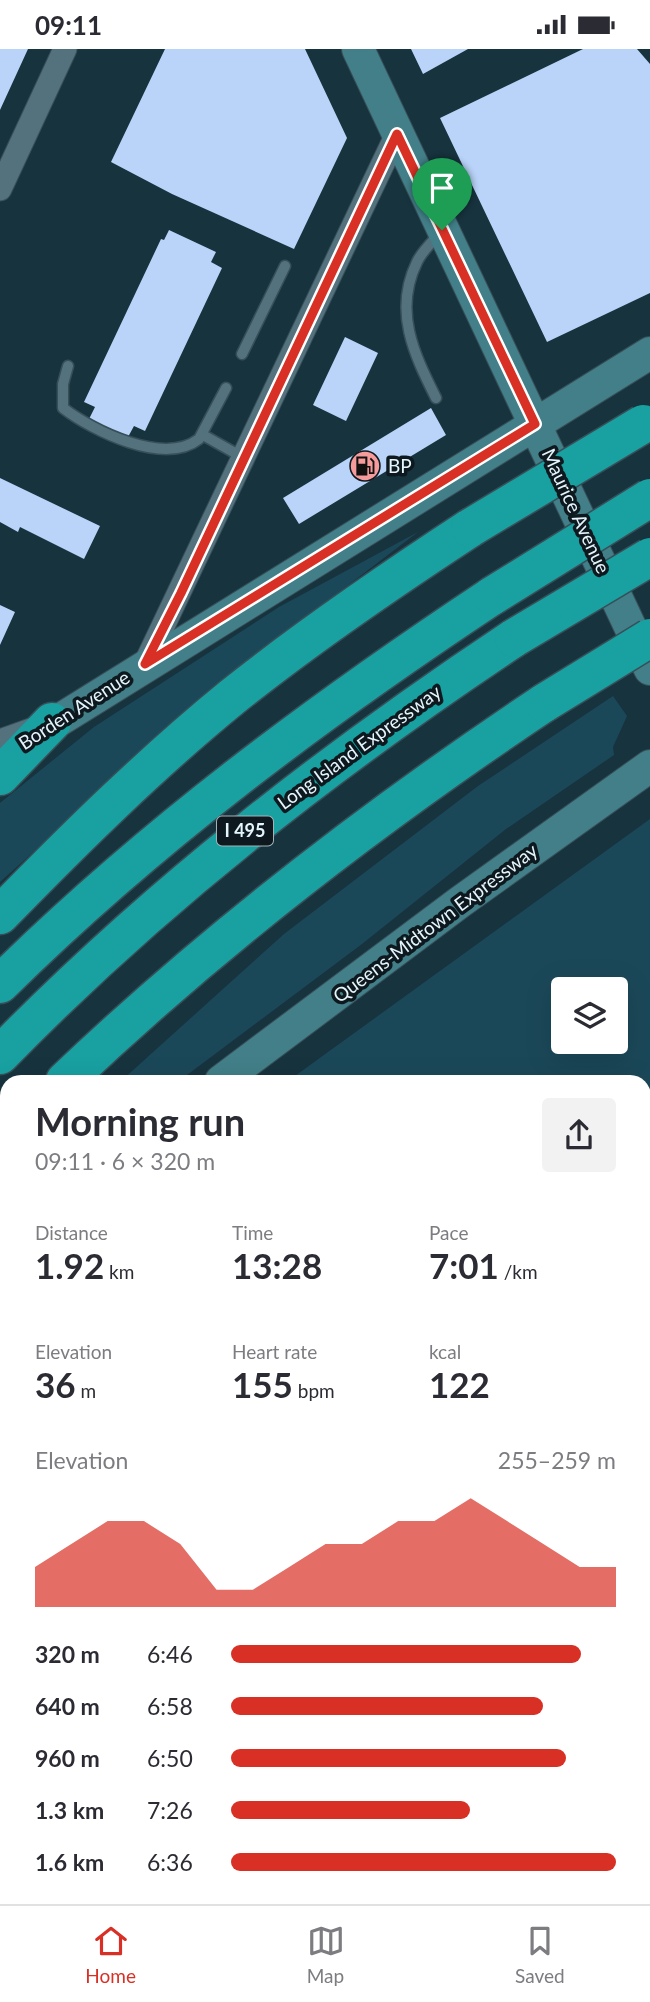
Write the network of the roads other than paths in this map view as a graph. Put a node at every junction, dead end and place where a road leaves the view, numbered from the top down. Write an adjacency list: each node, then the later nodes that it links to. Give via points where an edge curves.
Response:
1 (65, 49): 4 (street)
2 (358, 49): 3 (main road, Maurice Avenue)
3 (397, 134): 5 (main road, Maurice Avenue); 15 (street)
4 (0, 189)
5 (442, 230): 11 (lane, via 417,261 406,301 412,349); 13 (main road, Maurice Avenue)
6 (285, 266): 7 (lane)
7 (242, 353)
8 (650, 353): 13 (main road, Borden Avenue)
9 (68, 366): 14 (lane, via 61,402 74,416 126,441 153,447 192,444)
10 (226, 388): 14 (lane)
11 (436, 398)
12 (646, 421): 26 (highway, bridge, via 470,528 329,624 230,699 115,800)
13 (535, 424): 19 (main road, Borden Avenue); 20 (main road, Maurice Avenue)
14 (203, 435): 15 (lane)
15 (244, 459): 19 (street)
16 (650, 498): 27 (highway, I 495, bridge, via 492,596 241,771 127,866)
17 (650, 557): 28 (highway, Long Island Expressway / I 495, bridge, via 407,709 248,828 92,965)
18 (650, 638): 29 (highway, bridge, via 394,805 181,976)
19 (145, 664): 21 (main road, Borden Avenue)
20 (650, 669)
21 (52, 722): 22 (street); 23 (main road, Borden Avenue); 25 (highway)
22 (0, 741)
23 (0, 760)
24 (650, 766): 30 (main road, Queens-Midtown Expressway)
25 (0, 776)
26 (0, 915)
27 (0, 984)
28 (0, 1055)
29 (72, 1075)
30 (229, 1075)

